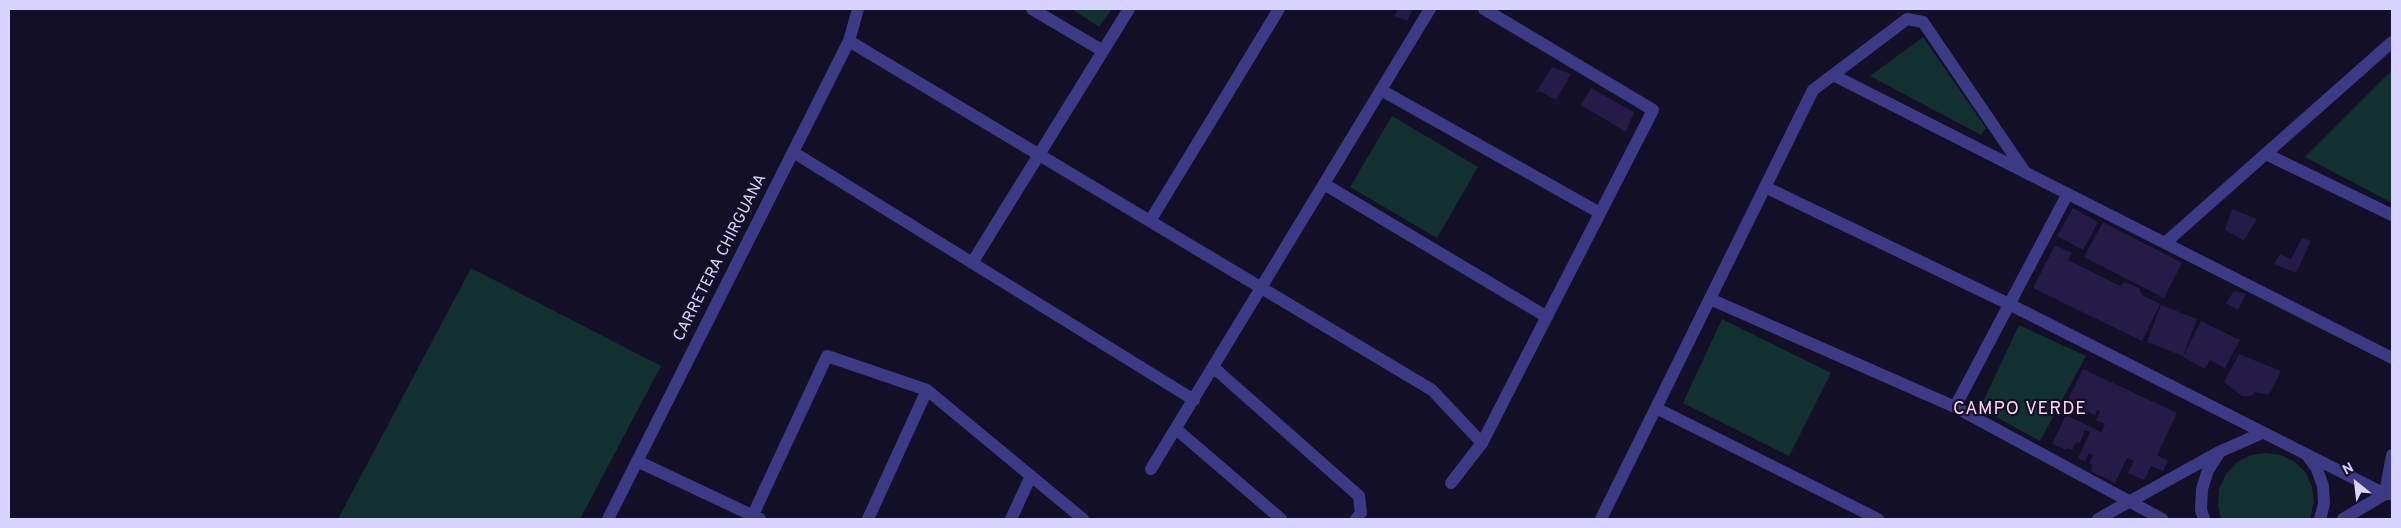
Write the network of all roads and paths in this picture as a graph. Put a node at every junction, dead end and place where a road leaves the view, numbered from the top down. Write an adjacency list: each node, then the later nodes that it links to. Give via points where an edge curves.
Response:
1 (858, 9): 7 (street, CARRETERA CHIRGUANA)
2 (1032, 9): 9 (street)
3 (1129, 9): 9 (street)
4 (1279, 9): 21 (street)
5 (1430, 9): 11 (street)
6 (1484, 9): 19 (street, via 1653,110)
7 (849, 40): 12 (street, CARRETERA CHIRGUANA); 13 (street)
8 (2392, 42): 14 (street)
9 (1103, 51): 13 (street)
10 (1833, 75): 15 (street); 15 (street, via 1907,19 1923,22); 17 (street, via 1813,90)
11 (1380, 90): 16 (street); 19 (street)
12 (793, 152): 23 (street); 40 (street, CARRETERA CHIRGUANA)
13 (1039, 154): 21 (street); 23 (street)
14 (2266, 154): 20 (street); 22 (street)
15 (2025, 172): 18 (street)
16 (1324, 184): 24 (street); 27 (street)
17 (1765, 187): 25 (street); 26 (street)
18 (2067, 195): 22 (street); 26 (street)
19 (1600, 213): 27 (street)
20 (2392, 215)
21 (1150, 221): 24 (street)
22 (2165, 244): 28 (street)
23 (972, 263): 31 (street)
24 (1261, 287): 29 (street); 36 (street, via 1432,390)
25 (1710, 299): 32 (street); 33 (street)
26 (2011, 304): 33 (street); 35 (street)
27 (1547, 317): 36 (street)
28 (2392, 358)
29 (1213, 367): 31 (street); 53 (street, via 1358,496 1361,513)
30 (927, 390): 42 (street); 46 (street, via 827,356); 49 (street)
31 (1194, 400): 34 (street)
32 (1656, 408): 47 (street); 54 (street)
33 (1955, 408): 45 (street)
34 (1176, 429): 41 (street); 52 (street)
35 (2262, 433): 37 (street); 38 (street)
36 (1482, 443): 43 (street)
37 (2219, 452): 45 (street); 57 (street, via 2202,489)
38 (2306, 454): 44 (street); 58 (street, via 2317,469 2323,486 2324,504)
39 (2392, 455): 44 (street)
40 (636, 461): 46 (street); 48 (street, CARRETERA CHIRGUANA)
41 (1151, 469)
42 (1031, 476): 50 (street); 51 (street)
43 (1451, 482)
44 (2389, 494): 59 (street)
45 (2128, 502): 55 (street); 56 (street)
46 (754, 518)
47 (1604, 518)
48 (608, 519)
49 (868, 519)
50 (1010, 519)
51 (1083, 519)
52 (1281, 519)
53 (1356, 519)
54 (1878, 519)
55 (2098, 519)
56 (2162, 519)
57 (2204, 519)
58 (2320, 519)
59 (2343, 519)

